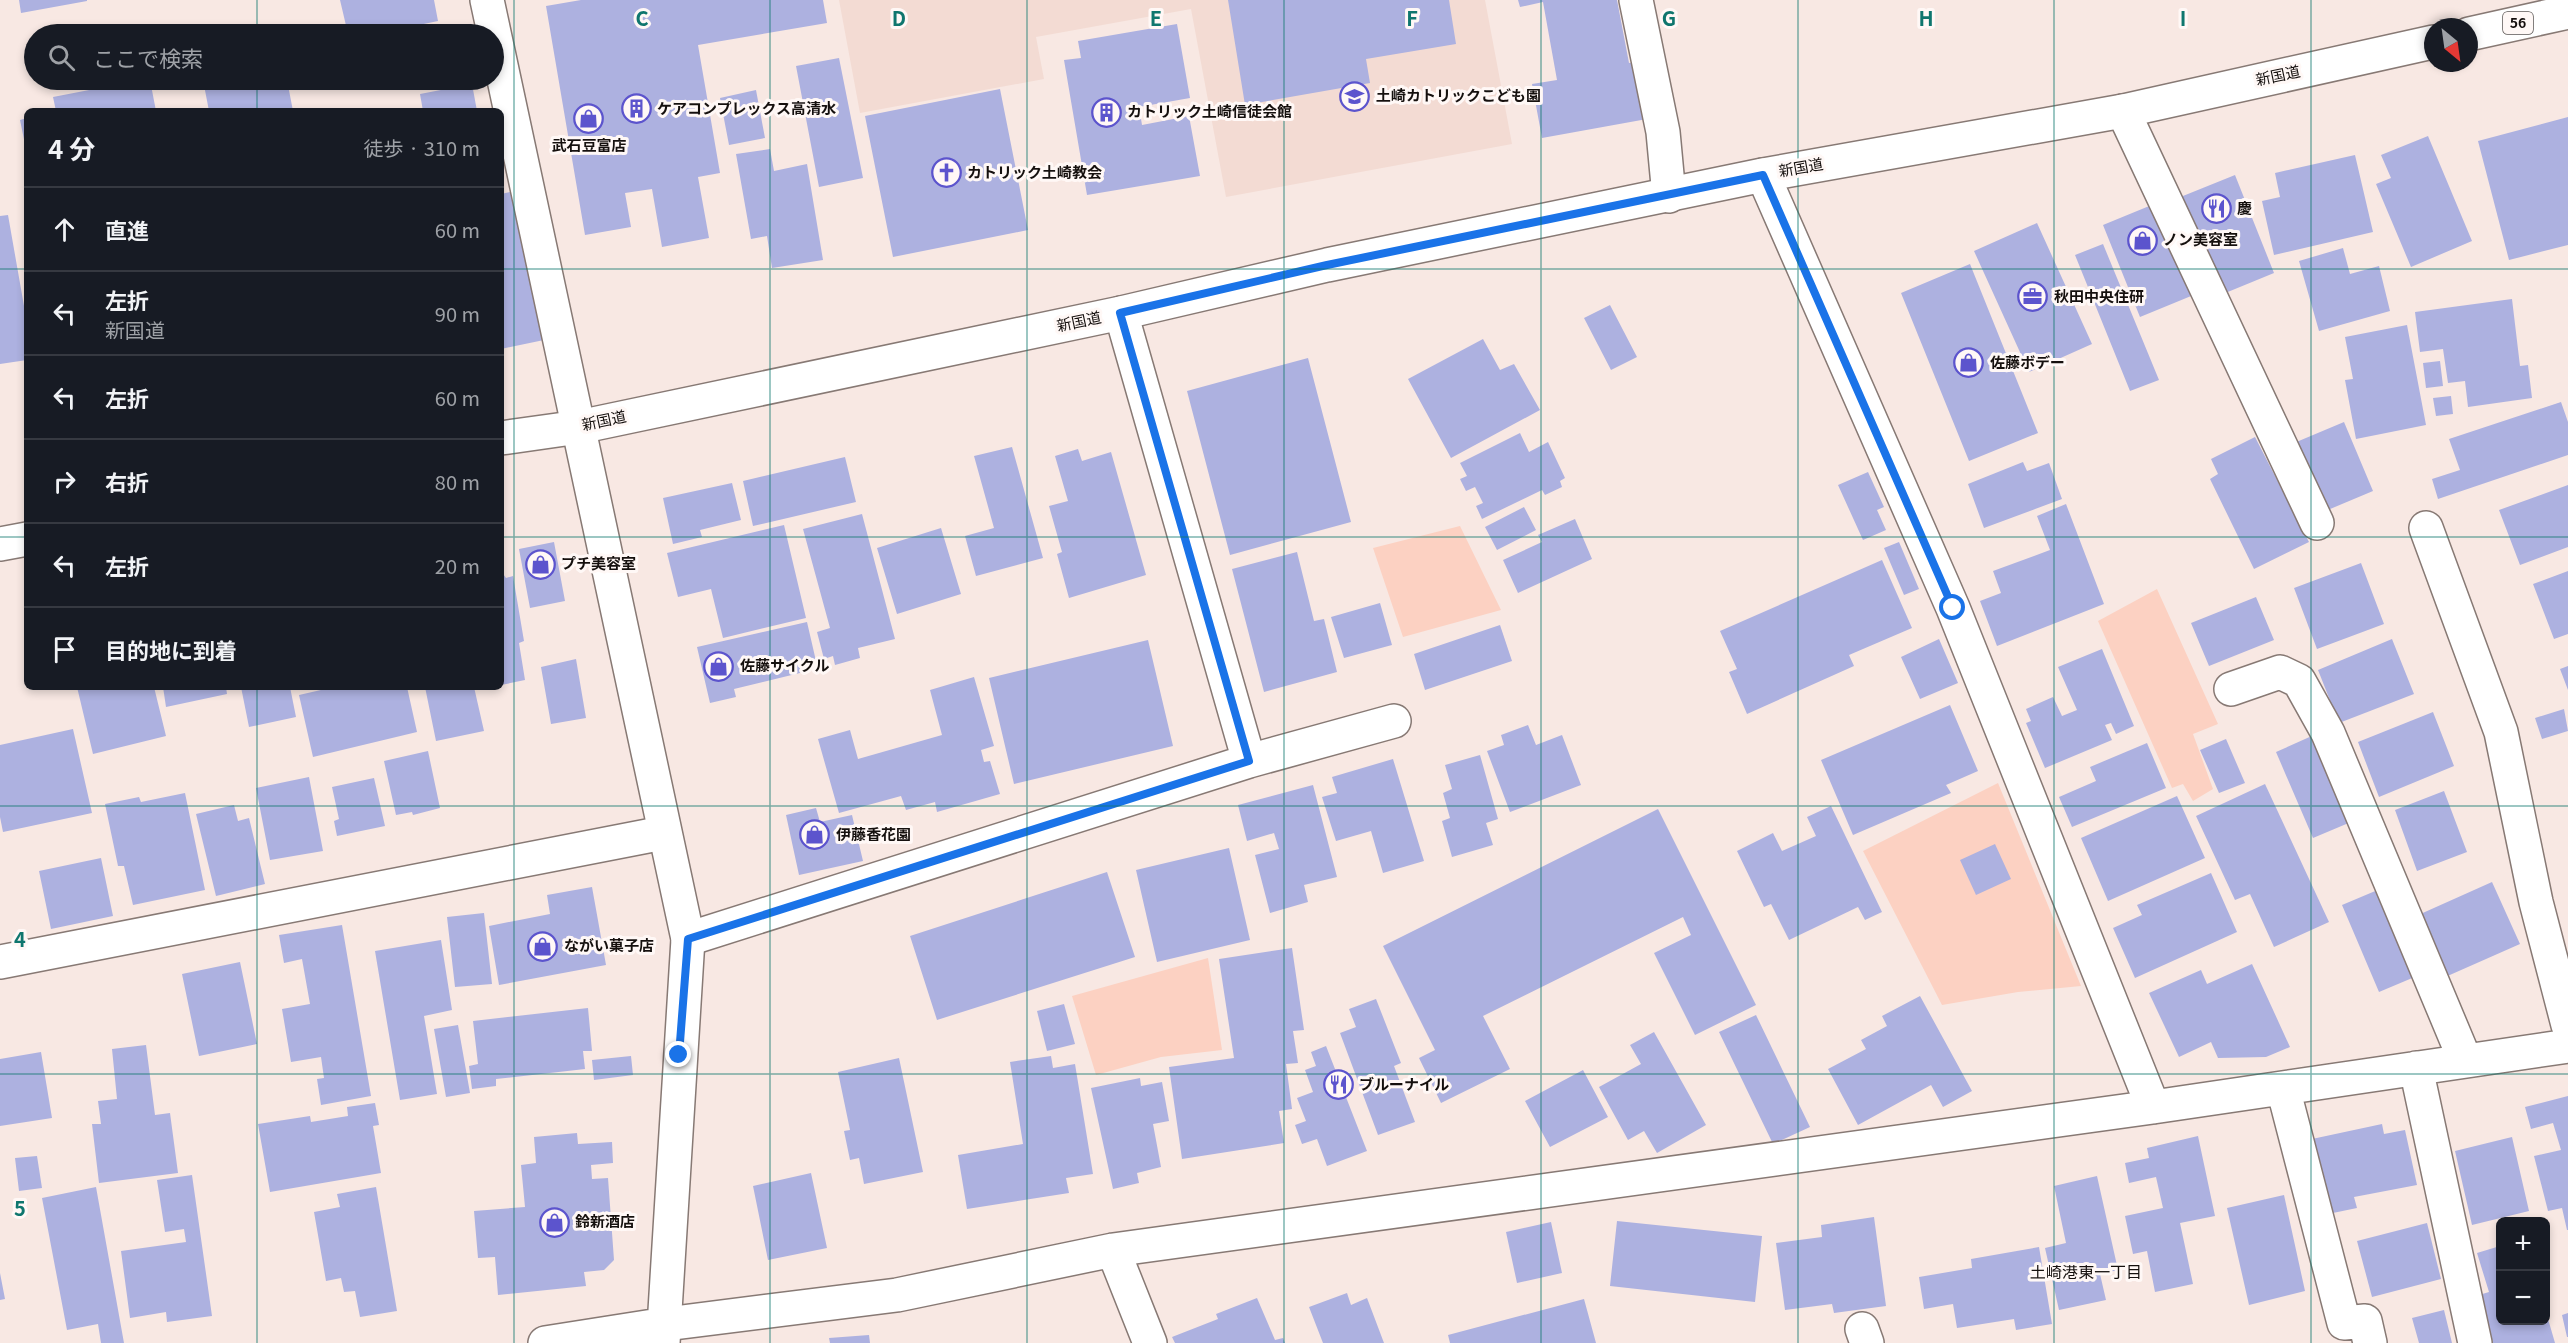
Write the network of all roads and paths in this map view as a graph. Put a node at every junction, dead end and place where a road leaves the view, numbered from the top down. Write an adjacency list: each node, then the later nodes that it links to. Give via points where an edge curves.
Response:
1 (487, 0): 4 (street)
2 (1636, 0): 10 (street, via 1663,132)
3 (2568, 12): 5 (street, 56)
4 (492, 24)
5 (2478, 32)
6 (2424, 44): 8 (street, 新国道)
7 (504, 79): 12 (street)
8 (2122, 111): 9 (street, 新国道); 14 (street)
9 (1763, 175): 10 (street, 新国道); 29 (street, via 1953,608)
10 (1668, 196): 11 (street, 新国道, via 1327,265)
11 (1120, 313): 12 (street, 新国道); 20 (street)
12 (579, 427): 13 (street, 新国道); 21 (street)
13 (504, 438)
14 (2317, 523)
15 (2426, 528): 24 (street, via 2501,732 2536,902)
16 (24, 540): 17 (street)
17 (0, 544)
18 (2231, 688): 26 (street, via 2280,672 2299,681 2328,733)
19 (1394, 721): 20 (street)
20 (1249, 761): 22 (street)
21 (663, 833): 22 (street); 23 (street)
22 (688, 939): 31 (street)
23 (0, 962)
24 (2568, 1025)
25 (2568, 1046): 26 (street)
26 (2465, 1060): 27 (street)
27 (2416, 1068): 28 (street); 35 (street)
28 (2283, 1088): 29 (street); 34 (street, via 2344,1323 2365,1321)
29 (2153, 1107): 30 (street)
30 (1113, 1250): 31 (street, via 897,1295); 33 (street)
31 (664, 1334): 32 (street)
32 (545, 1343)
33 (1150, 1343)
34 (2370, 1343)
35 (2475, 1343)

